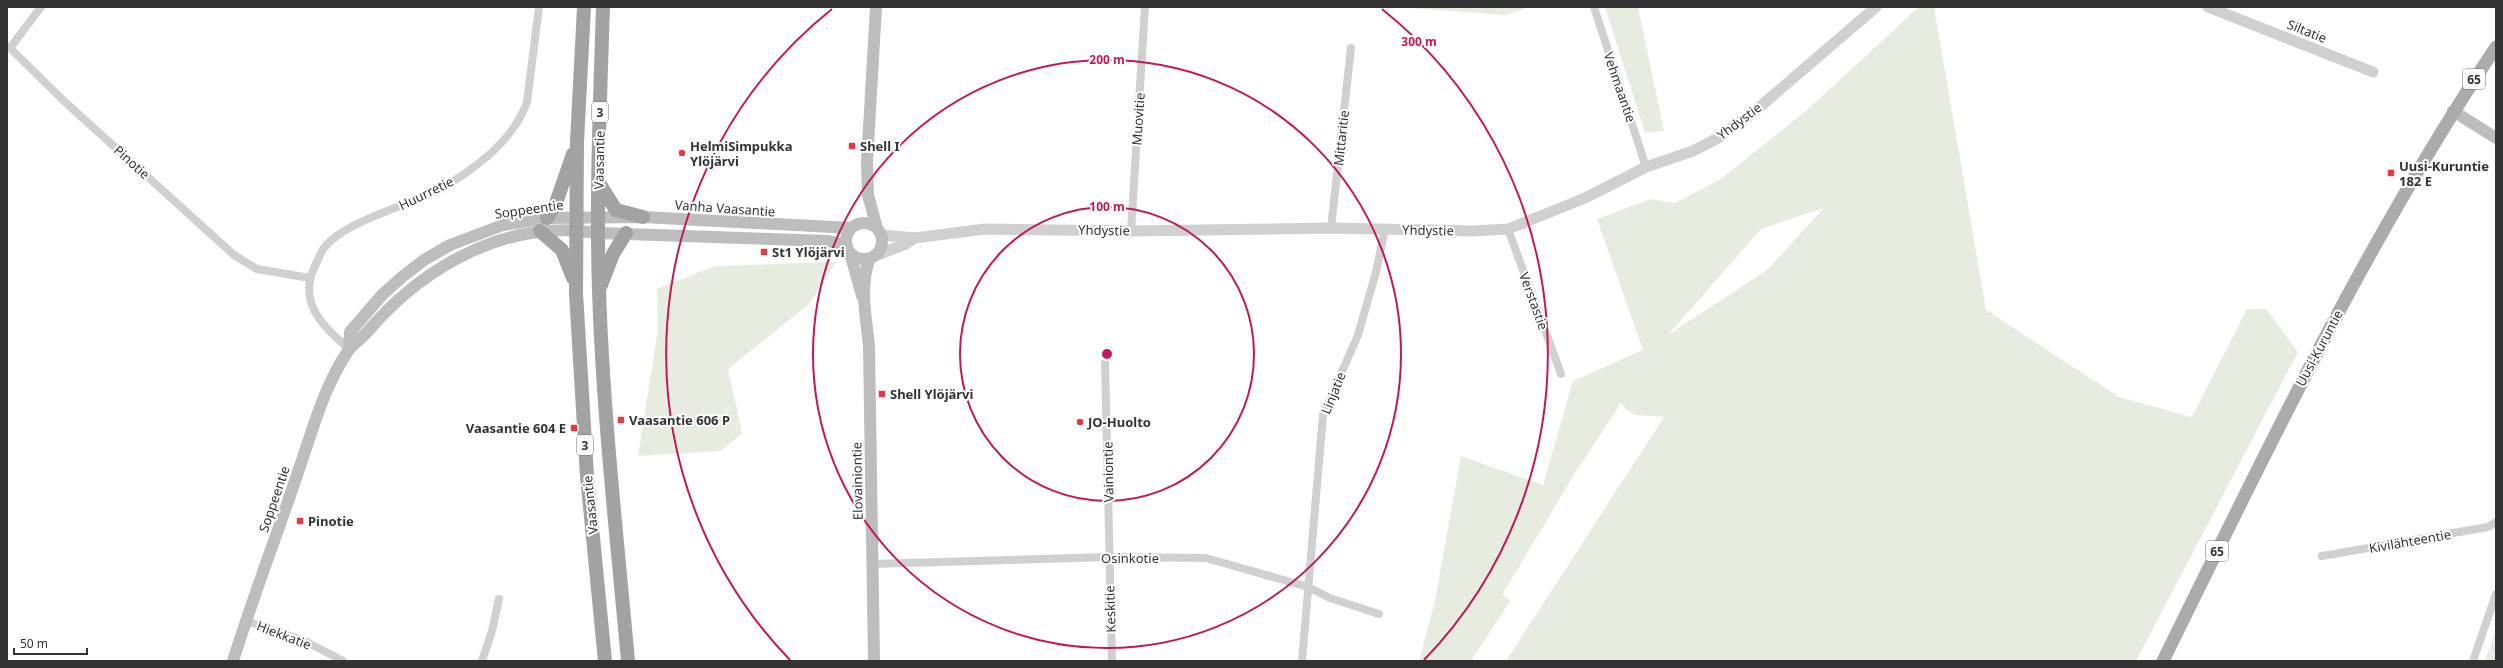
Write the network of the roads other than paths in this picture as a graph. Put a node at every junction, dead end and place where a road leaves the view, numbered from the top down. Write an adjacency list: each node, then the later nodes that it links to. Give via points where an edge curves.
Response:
1 (41, 7): 12 (street, Pinotie)
2 (539, 7): 36 (street, Huurretie, via 527,102 522,116 507,138 475,166 438,190 385,211 336,238 324,249)
3 (584, 7): 16 (highway, Vaasantie / 3)
4 (603, 7): 18 (highway, Vaasantie / 3)
5 (876, 7): 19 (main road, via 867,162)
6 (1145, 7): 30 (street, Muovitie)
7 (1594, 7): 17 (street, Vehmaantie)
8 (1876, 7): 17 (street, Yhdystie, via 1755,111 1718,138 1693,151)
9 (2208, 7): 13 (street, Siltatie)
10 (2496, 47): 14 (main road, Uusi-Kuruntie / 65)
11 (1351, 48): 25 (street, Mittaritie)
12 (8, 49): 36 (street, Pinotie, via 234,255 257,269)
13 (2373, 72)
14 (2453, 111): 15 (main road); 61 (main road, Uusi-Kuruntie / 65, via 2392,213 2319,345)
15 (2496, 138)
16 (577, 142): 21 (highway, via 567,176); 23 (highway, Vaasantie / 3)
17 (1646, 167): 26 (street, Yhdystie, via 1585,198)
18 (599, 183): 20 (highway, via 616,210); 22 (highway, Vaasantie / 3)
19 (868, 195): 24 (main road); 29 (main road)
20 (643, 217): 22 (main road, Vanha Vaasantie); 24 (main road, Vanha Vaasantie)
21 (546, 218): 23 (main road, Soppeentie); 40 (main road, Soppeentie, via 485,230 424,260 382,295 350,332)
22 (598, 218): 23 (main road, Soppeentie); 31 (highway, 3)
23 (578, 223): 27 (main road, Soppeentie); 31 (main road, Soppeentie); 38 (highway, Vaasantie / 3)
24 (855, 226): 29 (main road, via 867,223); 34 (main road, via 846,237)
25 (1331, 228): 28 (street, Yhdystie); 30 (street, Yhdystie)
26 (1508, 229): 28 (street, Yhdystie); 42 (street, Verstastie)
27 (540, 230): 38 (highway, via 562,250 569,263); 40 (main road, Soppeentie, via 513,236 467,253 421,280 388,307)
28 (1385, 230): 47 (street, Linjatie, via 1358,335 1323,415)
29 (879, 231): 33 (street, Yhdystie); 35 (main road, via 882,244)
30 (1131, 231): 33 (street, Yhdystie, via 985,229)
31 (598, 232): 32 (main road); 37 (highway, Vaasantie / 3)
32 (626, 234): 34 (main road, via 829,241); 37 (highway, via 613,254)
33 (915, 238): 35 (street, Yhdystie)
34 (848, 249): 35 (main road, via 861,259); 39 (main road, Elovainiontie)
35 (873, 257): 39 (main road, Elovainiontie, via 867,267)
36 (310, 278): 40 (street, Huurretie, via 310,304 317,318 328,332)
37 (599, 291): 57 (highway, Vaasantie / 3)
38 (576, 293): 56 (highway, Vaasantie / 3, via 586,476)
39 (864, 301): 46 (main road, Elovainiontie, via 869,346)
40 (349, 349): 52 (main road, Soppeentie, via 336,372 316,422)
41 (1105, 363): 45 (street, Vainiontie)
42 (1561, 374)
43 (2496, 522): 44 (street, Kivilähteentie, via 2488,527)
44 (2322, 556)
45 (1108, 558): 46 (street, Osinkotie); 47 (street, Osinkotie, via 1206,558); 59 (street, Keskitie)
46 (872, 564): 58 (main road, Elovainiontie)
47 (1308, 586): 51 (street, Osinkotie, via 1330,598); 60 (street, Linjatie)
48 (2496, 594): 50 (street)
49 (499, 599): 55 (street)
50 (2493, 611): 62 (street)
51 (1379, 614)
52 (246, 621): 53 (main road, Soppeentie); 54 (street, Hiekkatie, via 305,641)
53 (233, 661)
54 (343, 661)
55 (482, 661)
56 (605, 661)
57 (628, 661)
58 (874, 661)
59 (1112, 661)
60 (1302, 661)
61 (2163, 661)
62 (2473, 661)

